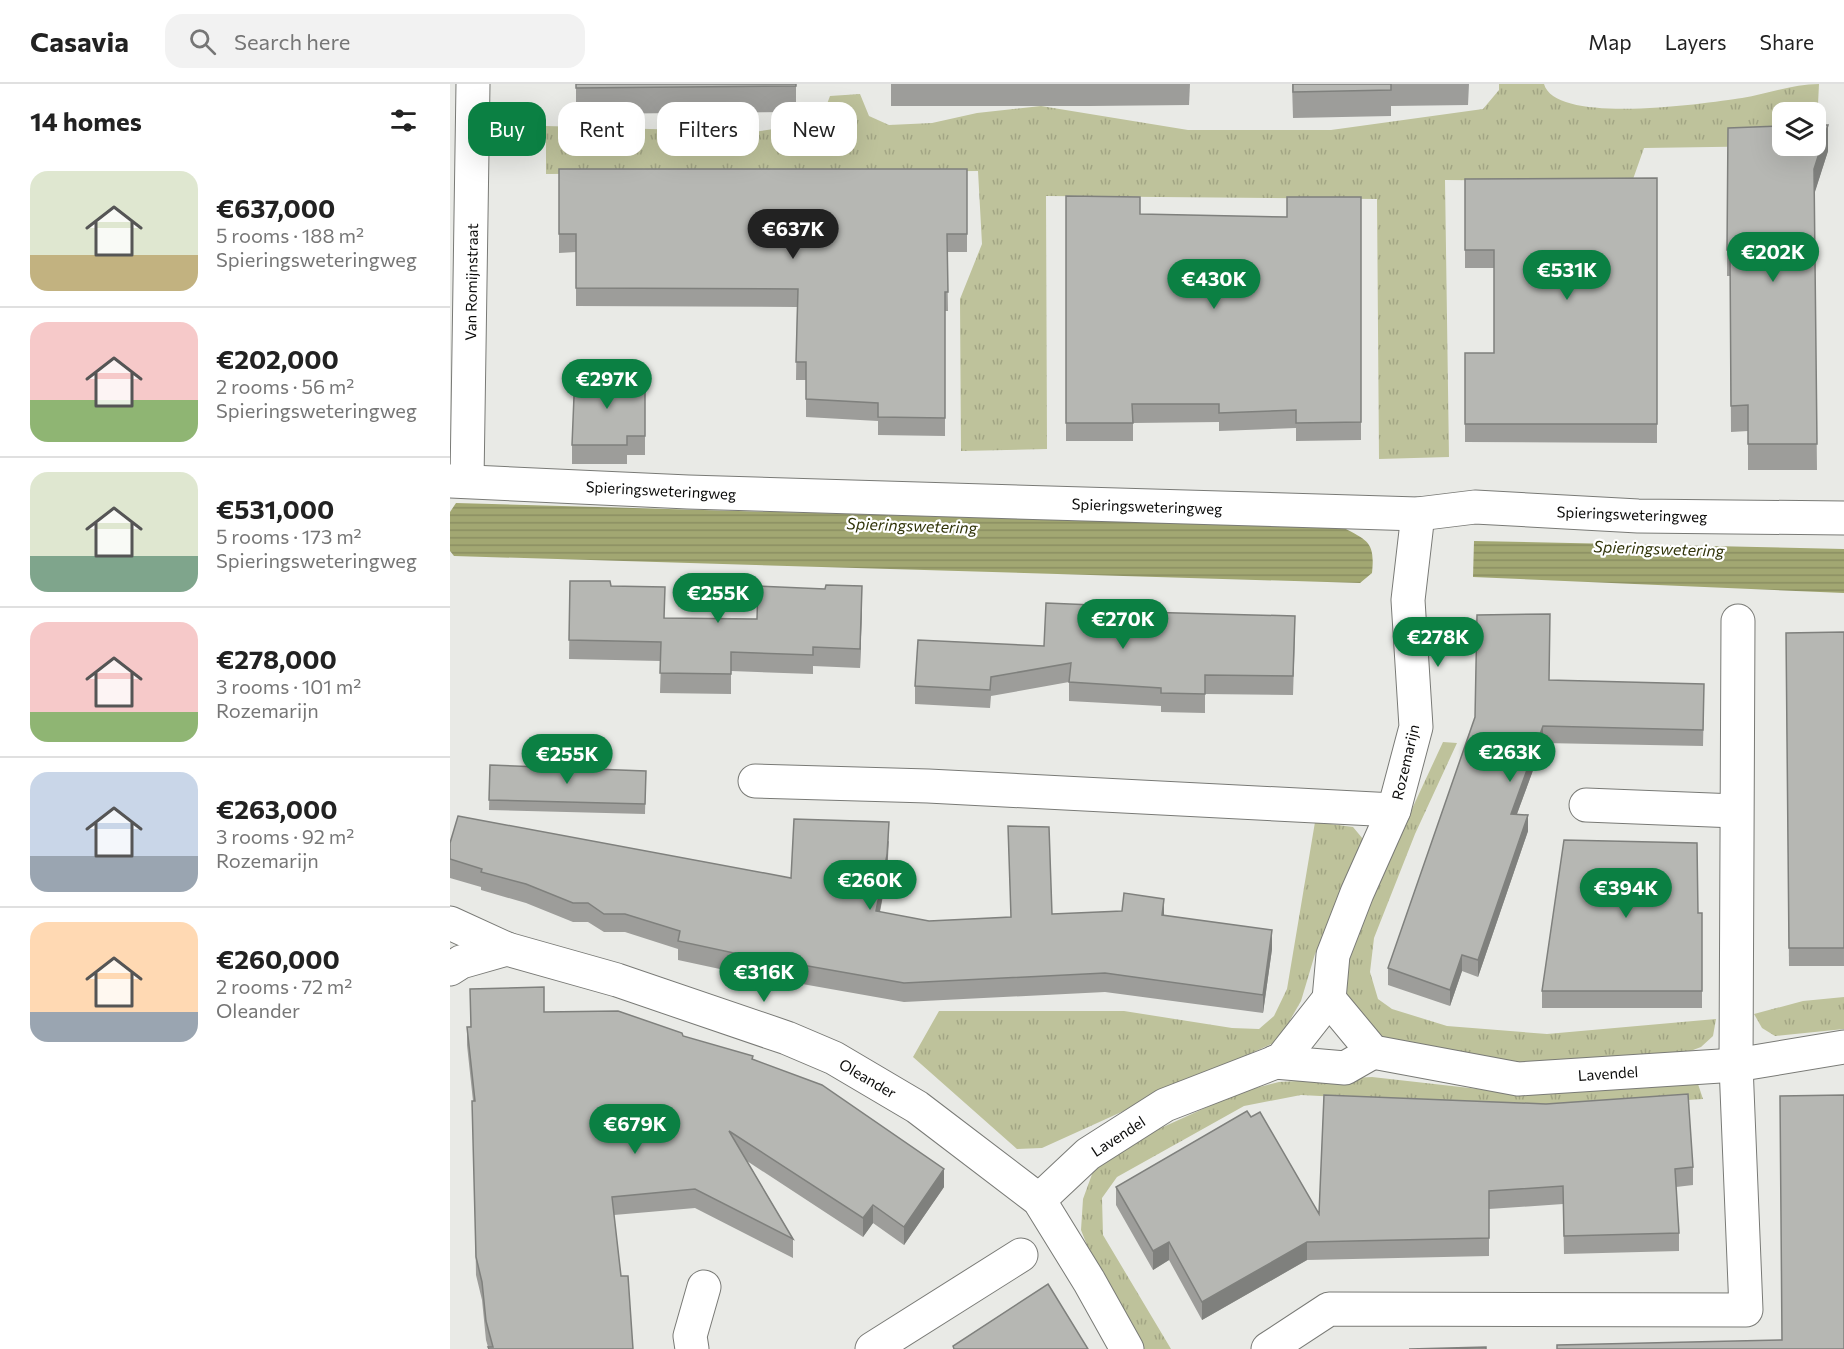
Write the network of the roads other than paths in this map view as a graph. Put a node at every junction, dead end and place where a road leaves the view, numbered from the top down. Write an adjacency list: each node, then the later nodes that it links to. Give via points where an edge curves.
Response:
1 (473, 84): 2 (street, Van Romijnstraat)
2 (459, 481): 3 (street, Spieringsweteringweg, via 688,492)
3 (1418, 514): 4 (street, Spieringsweteringweg, via 1475,507 1638,516); 8 (street, Rozemarijn, via 1408,600 1416,726)
4 (1844, 518)
5 (1738, 621): 9 (street)
6 (755, 781): 8 (street)
7 (1586, 805): 9 (street)
8 (1394, 810): 13 (street, Rozemarijn, via 1333,955)
9 (1736, 811): 17 (street)
10 (450, 923): 11 (street, Oleander)
11 (507, 949): 12 (street); 18 (street, Oleander, via 617,980 834,1058 917,1107)
12 (450, 969)
13 (1329, 999): 15 (street); 16 (street, Lavendel)
14 (1844, 1047): 17 (street, Lavendel)
15 (1373, 1052): 16 (street, Lavendel, via 1345,1068); 17 (street, Lavendel, via 1518,1079)
16 (1275, 1062): 18 (street, Lavendel, via 1166,1105 1089,1154)
17 (1736, 1065): 24 (street, via 1746,1310 1329,1309)
18 (1039, 1200): 23 (street, Oleander)
19 (1021, 1255): 22 (street)
20 (704, 1287): 21 (street, via 690,1336)
21 (692, 1349)
22 (872, 1349)
23 (1127, 1349)
24 (1268, 1349)

